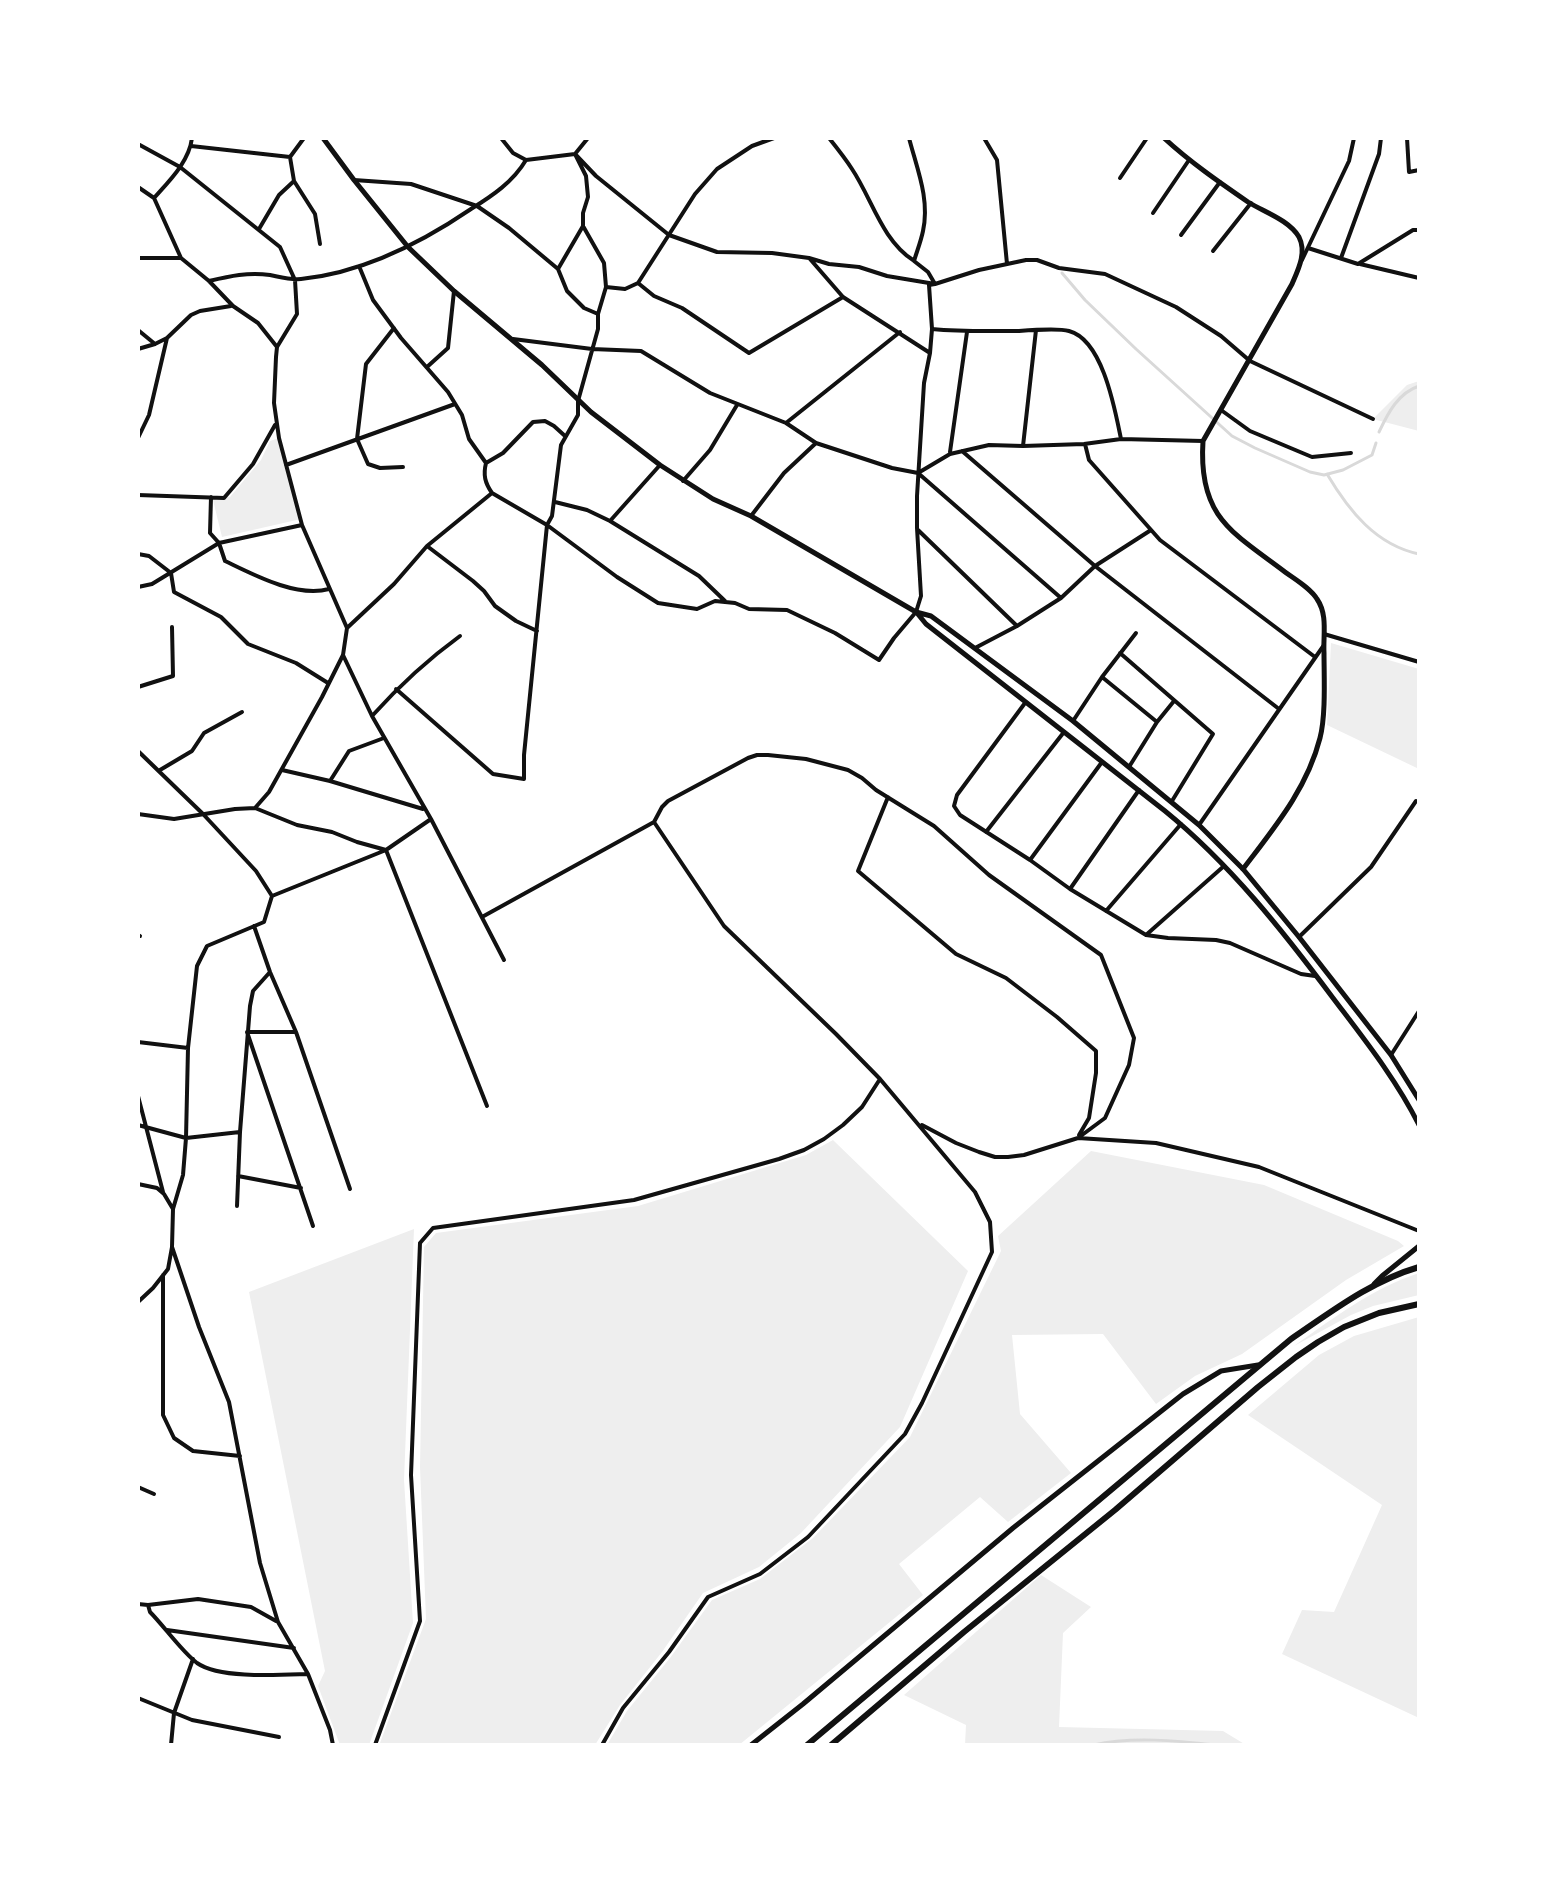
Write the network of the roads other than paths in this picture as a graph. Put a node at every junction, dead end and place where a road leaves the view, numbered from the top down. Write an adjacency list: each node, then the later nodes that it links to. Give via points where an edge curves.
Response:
1 (192, 138): 16 (street)
2 (304, 138): 18 (street)
3 (323, 138): 24 (main road)
4 (501, 138): 19 (street)
5 (588, 138): 17 (street)
6 (774, 138): 35 (street, via 717,169)
7 (829, 138): 45 (street, via 901,253)
8 (909, 138): 45 (street, via 925,214)
9 (984, 138): 46 (street, via 997,160)
10 (1147, 138): 23 (street)
11 (1164, 138): 20 (main road)
12 (1354, 138): 38 (street, via 1349,161)
13 (1381, 138): 44 (street)
14 (1407, 138): 22 (street, via 1409,172)
15 (138, 144): 21 (street)
16 (191, 146): 18 (street); 21 (street)
17 (575, 154): 19 (street); 32 (street, via 586,176); 35 (street)
18 (290, 157): 25 (street)
19 (526, 160): 30 (street)
20 (1189, 160): 26 (main road); 31 (street)
21 (180, 167): 28 (street); 33 (street)
22 (1419, 170)
23 (1120, 178)
24 (354, 180): 30 (street, via 411,184); 39 (main road)
25 (294, 181): 33 (street); 37 (street, via 315,214)
26 (1220, 182): 29 (main road); 36 (street)
27 (138, 187): 28 (street)
28 (154, 198): 42 (street)
29 (1251, 203): 38 (main road, via 1293,229); 40 (street)
30 (477, 206): 39 (street); 49 (street)
31 (1153, 213)
32 (583, 226): 49 (street); 55 (street, via 604,263)
33 (259, 229): 51 (street, via 280,247)
34 (1419, 230): 47 (street)
35 (669, 235): 43 (street, via 717,252); 53 (street)
36 (1181, 235)
37 (320, 244)
38 (1305, 246): 44 (street); 73 (main road, via 1292,284)
39 (408, 247): 48 (street); 56 (main road)
40 (1213, 251)
41 (138, 258): 42 (street)
42 (181, 258): 52 (street)
43 (809, 258): 54 (street); 57 (street)
44 (1341, 258): 47 (street)
45 (914, 261): 54 (street)
46 (1007, 264): 54 (street); 73 (street, via 1037,260 1105,274 1176,307)
47 (1358, 264): 50 (street)
48 (359, 266): 51 (street); 60 (street, via 373,300)
49 (558, 269): 59 (street, via 567,291)
50 (1419, 278)
51 (295, 280): 52 (street, via 252,274); 69 (street, via 297,314)
52 (209, 281): 58 (street)
53 (638, 283): 55 (street, via 625,289); 57 (street, via 749,353)
54 (935, 284): 61 (street, via 929,285)
55 (606, 287): 59 (street)
56 (454, 291): 67 (main road); 74 (street, via 448,348)
57 (843, 297): 64 (street)
58 (233, 306): 66 (street, via 191,315); 69 (street, via 258,323)
59 (598, 314): 71 (street)
60 (394, 328): 74 (street); 84 (street, via 366,364)
61 (932, 329): 65 (street); 72 (street)
62 (138, 330): 68 (street)
63 (1036, 330): 65 (street); 85 (street, via 1070,331 1087,344 1099,360 1113,399); 89 (street)
64 (900, 332): 72 (street); 81 (street)
65 (967, 332): 92 (street)
66 (167, 338): 68 (street); 83 (street, via 149,415)
67 (510, 339): 71 (street); 75 (main road)
68 (155, 344): 70 (street)
69 (277, 347): 80 (street)
70 (138, 349)
71 (592, 349): 75 (street); 77 (street, via 641,351)
72 (930, 353): 97 (street)
73 (1250, 361): 78 (main road); 79 (street)
74 (427, 367): 76 (street)
75 (578, 401): 82 (street, via 578,415); 95 (main road)
76 (455, 404): 84 (street); 93 (street)
77 (737, 404): 81 (street); 98 (street, via 710,450)
78 (1221, 412): 86 (main road); 91 (street, via 1250,431 1312,457)
79 (1373, 419)
80 (277, 422): 94 (street); 101 (street, via 253,464 224,498)
81 (786, 423): 87 (street)
82 (565, 436): 93 (street, via 545,421 533,422); 102 (street)
83 (138, 438)
84 (357, 439): 94 (street); 96 (street, via 368,464)
85 (1121, 439): 86 (street); 88 (street)
86 (1203, 441): 124 (main road, via 1205,477 1217,515 1313,594 1322,610)
87 (816, 443): 97 (street); 103 (street)
88 (1084, 444): 89 (street); 108 (street, via 1089,460)
89 (1023, 446): 90 (street)
90 (962, 451): 92 (street); 112 (street)
91 (1351, 453)
92 (950, 454): 97 (street)
93 (486, 463): 99 (street, via 486,485)
94 (286, 465): 105 (street)
95 (660, 465): 98 (main road); 104 (street)
96 (403, 467)
97 (918, 473): 107 (street); 116 (street)
98 (683, 481): 103 (main road)
99 (492, 493): 106 (street); 110 (street)
100 (138, 495): 101 (street)
101 (211, 497): 109 (street, via 210,533)
102 (554, 502): 104 (street); 106 (street)
103 (751, 516): 118 (main road)
104 (610, 521): 117 (street, via 699,576)
105 (302, 525): 109 (street); 115 (street)
106 (547, 525): 117 (street, via 658,603 697,609); 122 (street)
107 (917, 528): 118 (street, via 921,596); 119 (street)
108 (1151, 530): 112 (street); 130 (street)
109 (219, 543): 113 (street); 115 (street, via 225,561 269,583 318,592)
110 (427, 546): 121 (street); 122 (street, via 473,581 495,606)
111 (138, 554): 113 (street)
112 (1095, 566): 116 (street); 138 (street)
113 (171, 573): 114 (street); 133 (street, via 174,592 221,617 248,644)
114 (138, 587)
115 (329, 589): 121 (street)
116 (1061, 598): 119 (street)
117 (727, 602): 118 (street, via 749,609 787,610 879,660)
118 (916, 612): 127 (main road, via 931,616); 137 (main road)
119 (1017, 626): 127 (street)
120 (172, 627): 134 (street, via 173,676)
121 (347, 628): 129 (street)
122 (537, 631): 135 (street, via 524,779 493,774)
123 (1136, 633): 128 (street)
124 (1324, 634): 126 (main road); 131 (street)
125 (460, 636): 135 (street)
126 (1324, 645): 130 (street); 167 (main road, via 1322,727 1308,773)
127 (975, 648): 141 (main road)
128 (1120, 653): 132 (street); 136 (street)
129 (343, 655): 133 (street); 140 (street)
130 (1315, 657): 138 (street)
131 (1419, 662)
132 (1102, 677): 141 (street); 142 (street)
133 (328, 683): 149 (street)
134 (138, 687)
135 (396, 689): 140 (street)
136 (1174, 701): 142 (street); 153 (street, via 1213,734)
137 (1025, 703): 143 (main road); 163 (street, via 955,800 960,815)
138 (1279, 709): 162 (street)
139 (242, 712): 148 (street, via 204,733 192,751)
140 (372, 716): 144 (street)
141 (1073, 721): 143 (main road); 147 (main road)
142 (1157, 722): 147 (street)
143 (1064, 732): 146 (main road); 163 (street)
144 (384, 738): 150 (street, via 349,751); 156 (street)
145 (138, 751): 148 (street)
146 (1102, 762): 151 (main road); 165 (street)
147 (1129, 767): 153 (main road)
148 (160, 770): 158 (street)
149 (282, 770): 150 (street); 155 (street)
150 (330, 781): 156 (street)
151 (1139, 790): 161 (main road); 169 (street)
152 (888, 796): 160 (street, via 829,764 757,755 668,801); 196 (street, via 858,871 956,954 1006,978 1096,1051 1089,1118); 196 (street, via 1101,955 1134,1038 1129,1065 1105,1118)
153 (1172, 801): 162 (main road)
154 (1416, 801): 175 (street, via 1371,867)
155 (255, 808): 158 (street); 164 (street)
156 (425, 809): 159 (street)
157 (138, 814): 158 (street, via 174,819)
158 (203, 814): 170 (street)
159 (431, 819): 164 (street); 172 (street)
160 (654, 822): 172 (street); 185 (street, via 724,926)
161 (1181, 824): 166 (main road); 171 (street)
162 (1199, 825): 167 (main road)
163 (986, 832): 165 (street)
164 (386, 850): 170 (street); 189 (street)
165 (1030, 860): 169 (street)
166 (1224, 866): 168 (main road); 174 (street)
167 (1243, 869): 168 (main road); 175 (main road)
168 (1235, 878): 178 (main road)
169 (1070, 889): 171 (street)
170 (272, 896): 173 (street, via 264,922)
171 (1106, 911): 174 (street)
172 (482, 917): 176 (street)
173 (254, 926): 177 (street); 183 (street, via 207,946 197,966)
174 (1146, 935): 178 (street, via 1230,943)
175 (1299, 937): 184 (main road)
176 (504, 960)
177 (270, 972): 180 (street, via 253,991); 181 (street)
178 (1317, 976): 192 (main road)
179 (1419, 1011): 184 (street)
180 (247, 1032): 181 (street); 194 (street); 199 (street)
181 (296, 1032): 200 (street)
182 (138, 1042): 183 (street)
183 (188, 1048): 195 (street)
184 (1391, 1055): 186 (main road)
185 (880, 1079): 190 (street); 229 (street, via 862,1107 824,1139 779,1159 634,1200 433,1228 420,1243 411,1475 420,1621)
186 (1417, 1091): 188 (main road)
187 (138, 1096): 193 (street)
188 (1419, 1100)
189 (487, 1106)
190 (918, 1123): 196 (street, via 995,1157 1024,1155); 230 (street, via 975,1192 990,1222 992,1252 922,1403 905,1434 808,1537 760,1574 708,1597 623,1708)
191 (138, 1125): 193 (street)
192 (1419, 1125)
193 (145, 1126): 195 (street); 201 (street)
194 (240, 1132): 195 (street); 197 (street)
195 (186, 1138): 203 (street)
196 (1078, 1138): 205 (street, via 1156,1143 1259,1167)
197 (238, 1176): 199 (street); 202 (street)
198 (138, 1184): 201 (street)
199 (301, 1188): 204 (street)
200 (350, 1189)
201 (164, 1194): 203 (street)
202 (237, 1206)
203 (173, 1209): 207 (street)
204 (313, 1226)
205 (1419, 1231)
206 (1419, 1246): 210 (main road)
207 (172, 1247): 209 (street); 214 (street, via 229,1402)
208 (1419, 1267): 210 (highway)
209 (163, 1275): 211 (street); 214 (street, via 163,1415 174,1438 193,1451)
210 (1373, 1286): 213 (highway)
211 (138, 1302)
212 (1419, 1304): 233 (highway, via 1344,1327 1285,1366)
213 (1259, 1365): 231 (main road, via 1221,1371 1183,1394); 232 (highway)
214 (240, 1456): 219 (street, via 260,1563)
215 (138, 1487): 216 (street)
216 (154, 1494)
217 (138, 1604): 218 (street)
218 (148, 1605): 219 (street, via 198,1599 251,1607); 220 (street)
219 (278, 1622): 221 (street)
220 (167, 1630): 221 (street); 222 (street)
221 (294, 1648): 223 (street)
222 (193, 1659): 223 (street, via 220,1671 252,1676); 225 (street)
223 (308, 1674): 228 (street)
224 (138, 1698): 225 (street)
225 (174, 1713): 226 (street); 227 (street)
226 (279, 1737)
227 (171, 1745)
228 (333, 1745)
229 (375, 1745)
230 (602, 1745)
231 (751, 1745)
232 (807, 1745)
233 (831, 1745)

